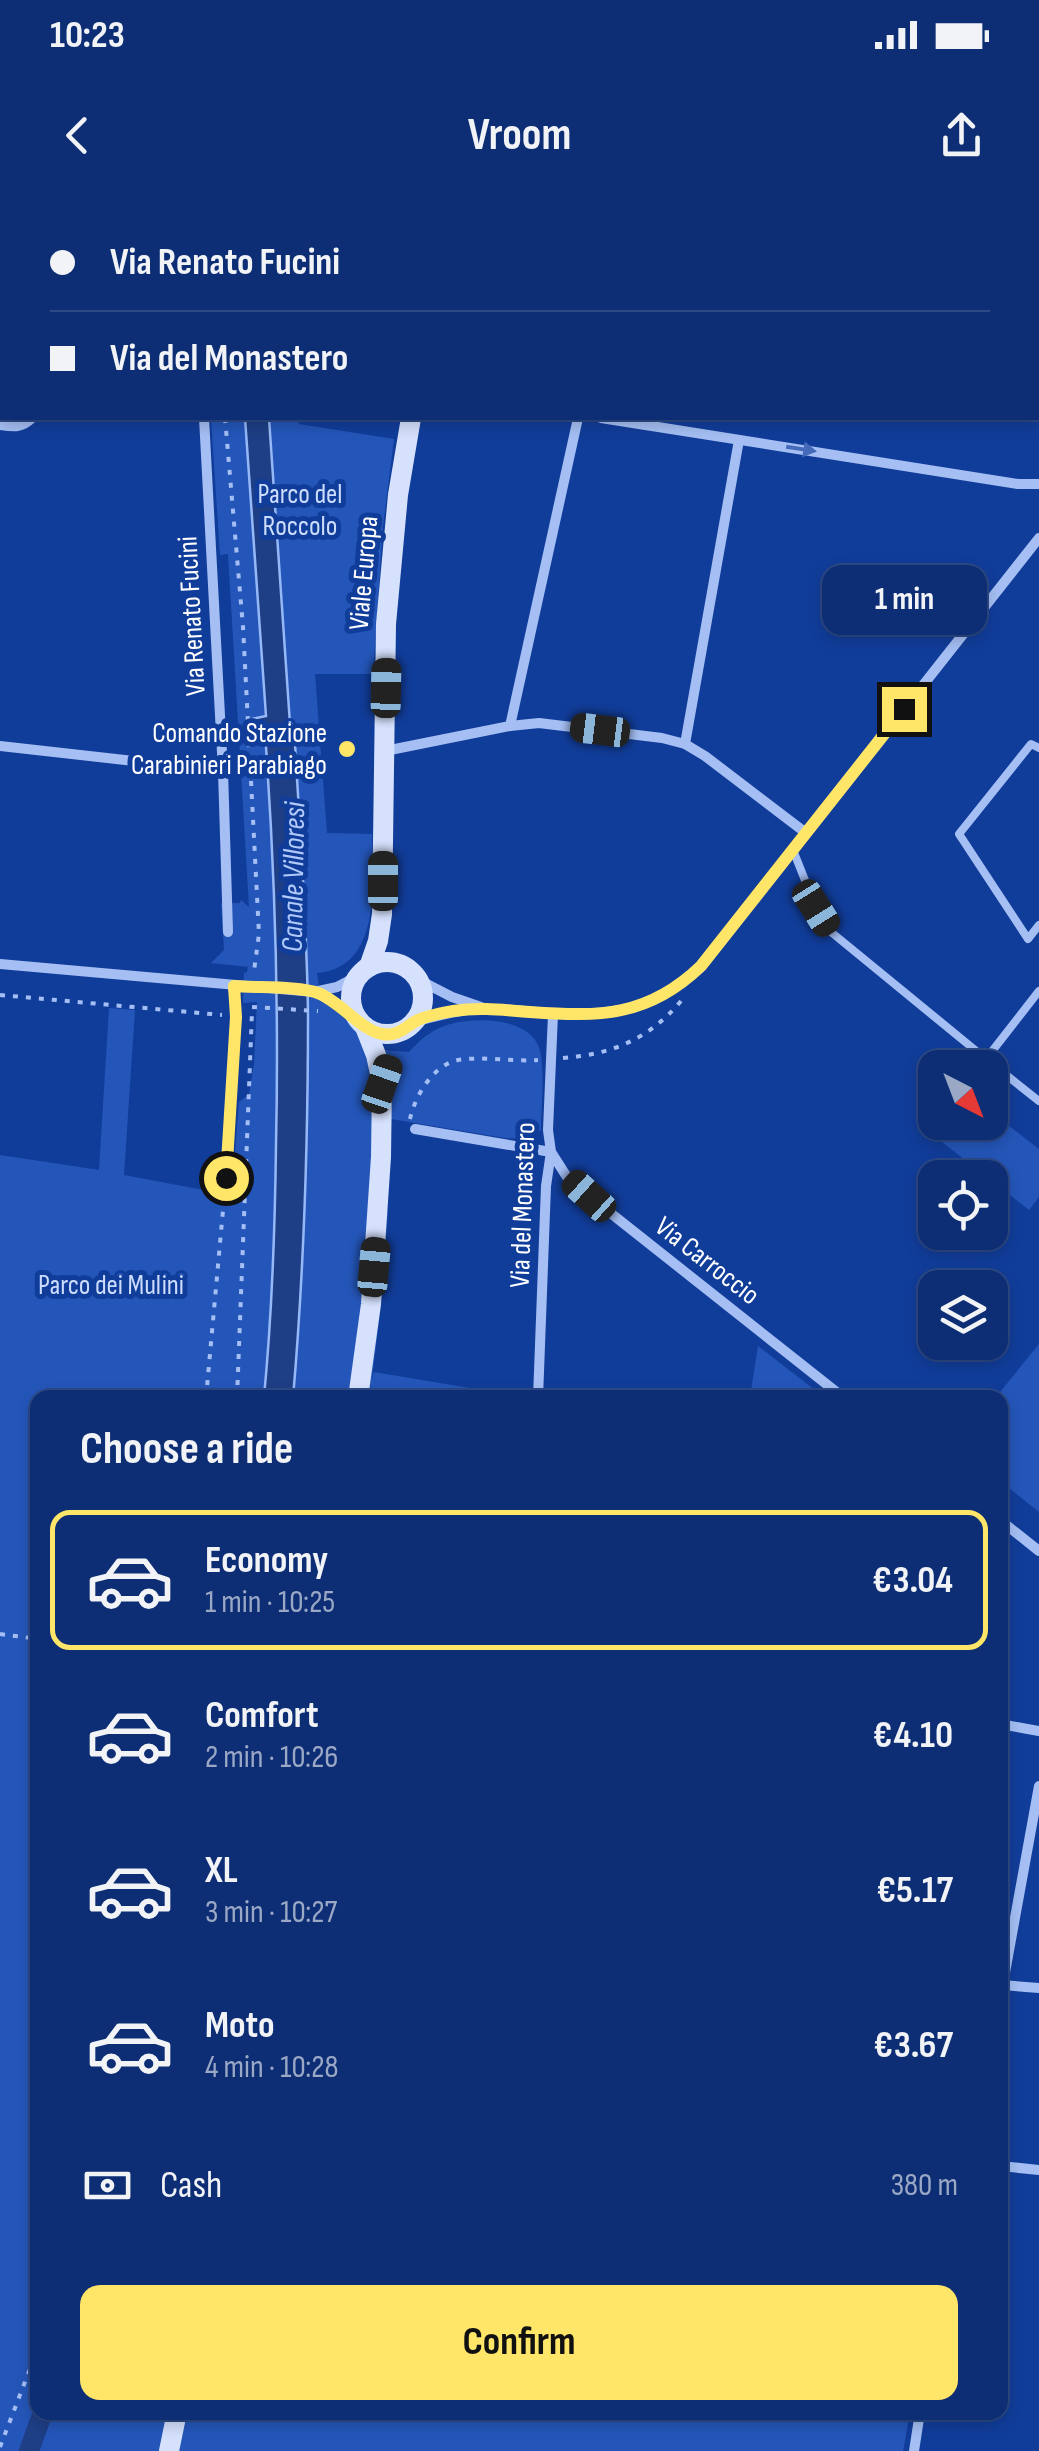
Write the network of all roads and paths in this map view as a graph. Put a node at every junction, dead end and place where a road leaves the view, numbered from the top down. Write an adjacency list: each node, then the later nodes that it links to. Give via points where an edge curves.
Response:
1 (30, 420): 7 (street, via 15,428)
2 (204, 420): 17 (street, Via Renato Fucini)
3 (226, 420): 27 (path, via 259,934)
4 (411, 420): 16 (street, Viale Europa, via 386,624)
5 (578, 420): 12 (street)
6 (614, 420): 8 (street)
7 (0, 425)
8 (739, 440): 10 (street, one-way to 10); 13 (street)
9 (1039, 468): 10 (street)
10 (1038, 486)
11 (1039, 538): 18 (street)
12 (510, 726): 13 (street, via 539,723); 16 (street)
13 (685, 744): 18 (street)
14 (0, 746): 17 (street)
15 (1039, 748): 21 (lane, via 1030,744 959,834 1028,940)
16 (385, 752): 20 (street, Viale Europa)
17 (223, 771): 22 (street, Via Renato Fucini)
18 (806, 833): 19 (street)
19 (793, 850): 34 (street, via 682,985 626,1010); 38 (lane, via 831,932)
20 (382, 914): 24 (street, Viale Europa); 25 (street, Viale Europa)
21 (1039, 925)
22 (228, 932)
23 (0, 964): 26 (street)
24 (363, 971): 25 (street, via 382,962); 29 (street, via 338,988); 36 (street, Viale Europa, via 351,1003)
25 (414, 974): 32 (street); 37 (street, Viale Europa, via 424,993)
26 (234, 986): 27 (street); 35 (street)
27 (251, 988): 29 (street)
28 (1039, 990): 39 (lane)
29 (314, 992): 36 (street)
30 (0, 996): 35 (path)
31 (682, 1000): 40 (path, via 637,1040 598,1055)
32 (487, 1008): 34 (street); 37 (street)
33 (320, 1011): 48 (path, via 252,1007)
34 (553, 1014): 40 (street, Via del Monastero)
35 (236, 1017): 46 (street)
36 (360, 1022): 37 (street, via 392,1035); 42 (street, Viale Europa)
37 (411, 1025): 42 (street, Viale Europa)
38 (975, 1050)
39 (993, 1050)
40 (551, 1059): 44 (path, via 455,1060 430,1077 413,1106); 45 (street, Via del Monastero)
41 (1008, 1076): 43 (lane)
42 (382, 1084): 49 (street, Viale Europa, via 377,1230)
43 (1039, 1101)
44 (412, 1125): 45 (street)
45 (551, 1152): 50 (street, Via del Monastero); 51 (street, Via Carroccio, via 589,1196)
46 (226, 1178): 47 (path)
47 (207, 1390)
48 (237, 1390)
49 (359, 1390)
50 (538, 1390)
51 (834, 1390)
52 (1008, 1526): 53 (street)
53 (1039, 1551)
54 (0, 1634): 55 (path)
55 (30, 1638)
56 (1008, 1726): 57 (street)
57 (1039, 1732)
58 (1039, 1786): 59 (street)
59 (1008, 1953)
60 (1008, 1985): 61 (street)
61 (1039, 1988)
62 (1008, 2167): 63 (street)
63 (1039, 2170)
64 (30, 2369): 67 (path)
65 (175, 2420): 68 (street)
66 (919, 2420): 69 (street)
67 (0, 2448)
68 (169, 2451)
69 (914, 2451)

